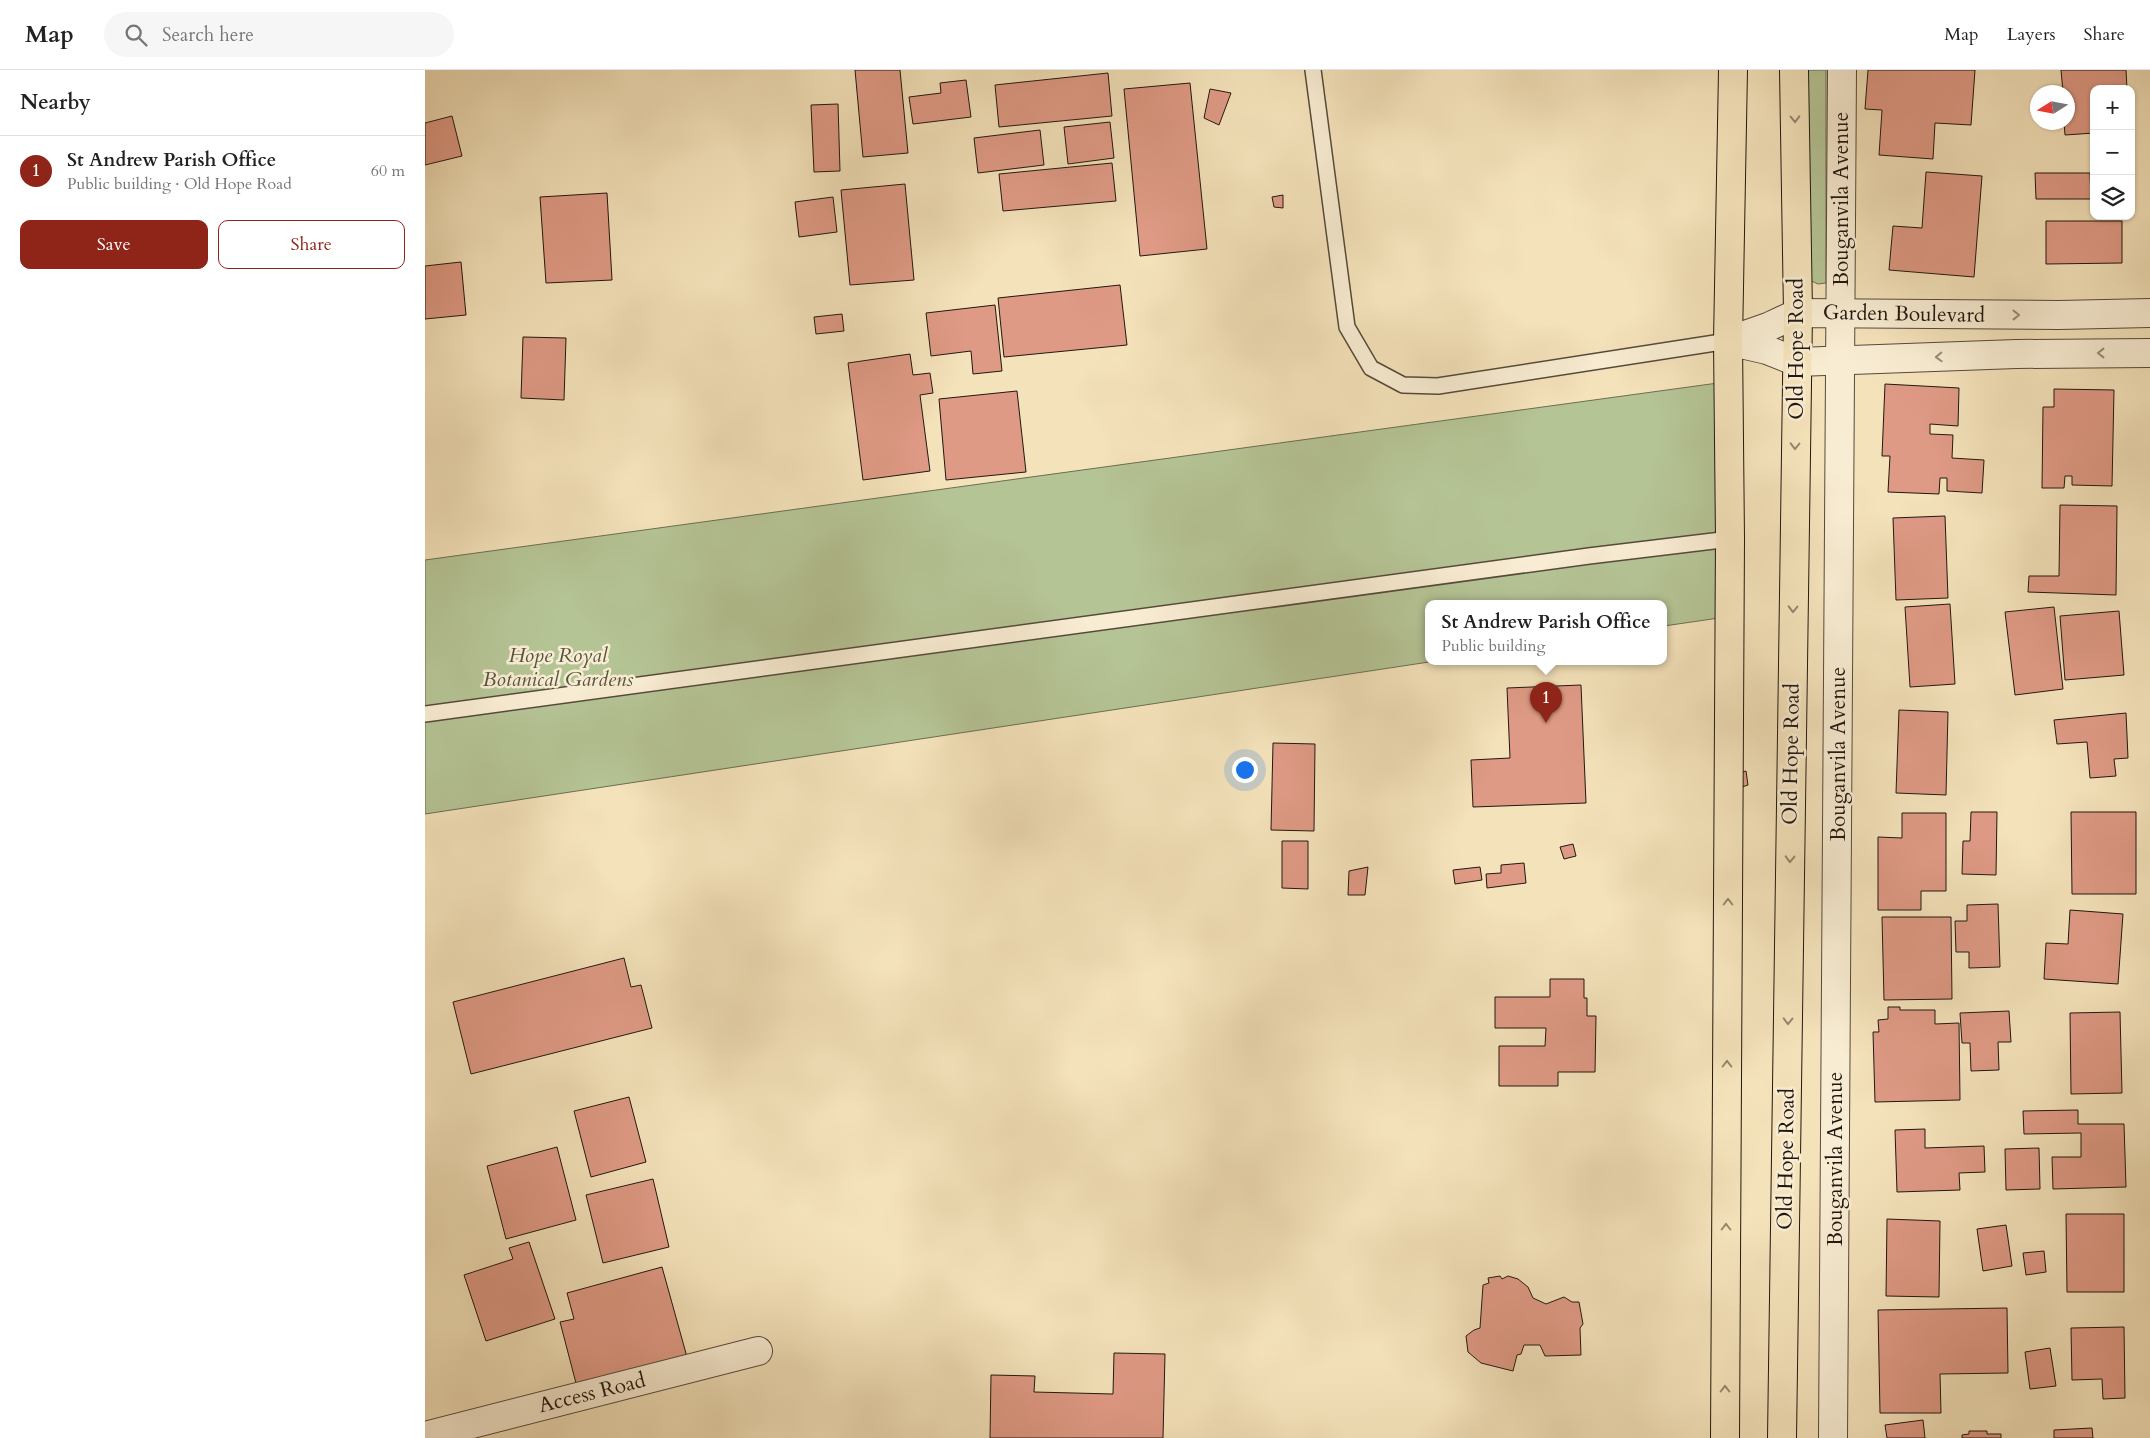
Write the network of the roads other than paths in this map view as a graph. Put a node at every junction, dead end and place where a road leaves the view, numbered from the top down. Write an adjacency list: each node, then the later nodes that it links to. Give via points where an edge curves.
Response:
1 (1313, 70): 8 (lane, via 1347,327 1371,368 1403,384 1438,386)
2 (1733, 70): 8 (main road)
3 (1794, 70): 5 (main road, Old Hope Road, one-way to 5)
4 (1842, 70): 6 (street, Bouganvila Avenue)
5 (1798, 313): 6 (street, Garden Boulevard); 8 (street, Garden Boulevard); 11 (main road, Old Hope Road)
6 (1841, 313): 7 (street, Garden Boulevard, one-way to 7); 10 (street, Bouganvila Avenue)
7 (2150, 313)
8 (1728, 341): 11 (street, Garden Boulevard, via 1767,350); 12 (main road)
9 (2150, 353): 10 (street, Garden Boulevard, one-way to 10)
10 (1841, 361): 11 (street, Garden Boulevard); 18 (street, Bouganvila Avenue)
11 (1797, 362): 17 (main road, Old Hope Road, one-way to 17)
12 (1730, 539): 13 (lane); 16 (main road, one-way to 12)
13 (425, 714)
14 (758, 1351): 15 (street, Access Road)
15 (425, 1436)
16 (1725, 1438)
17 (1782, 1438)
18 (1833, 1438)

